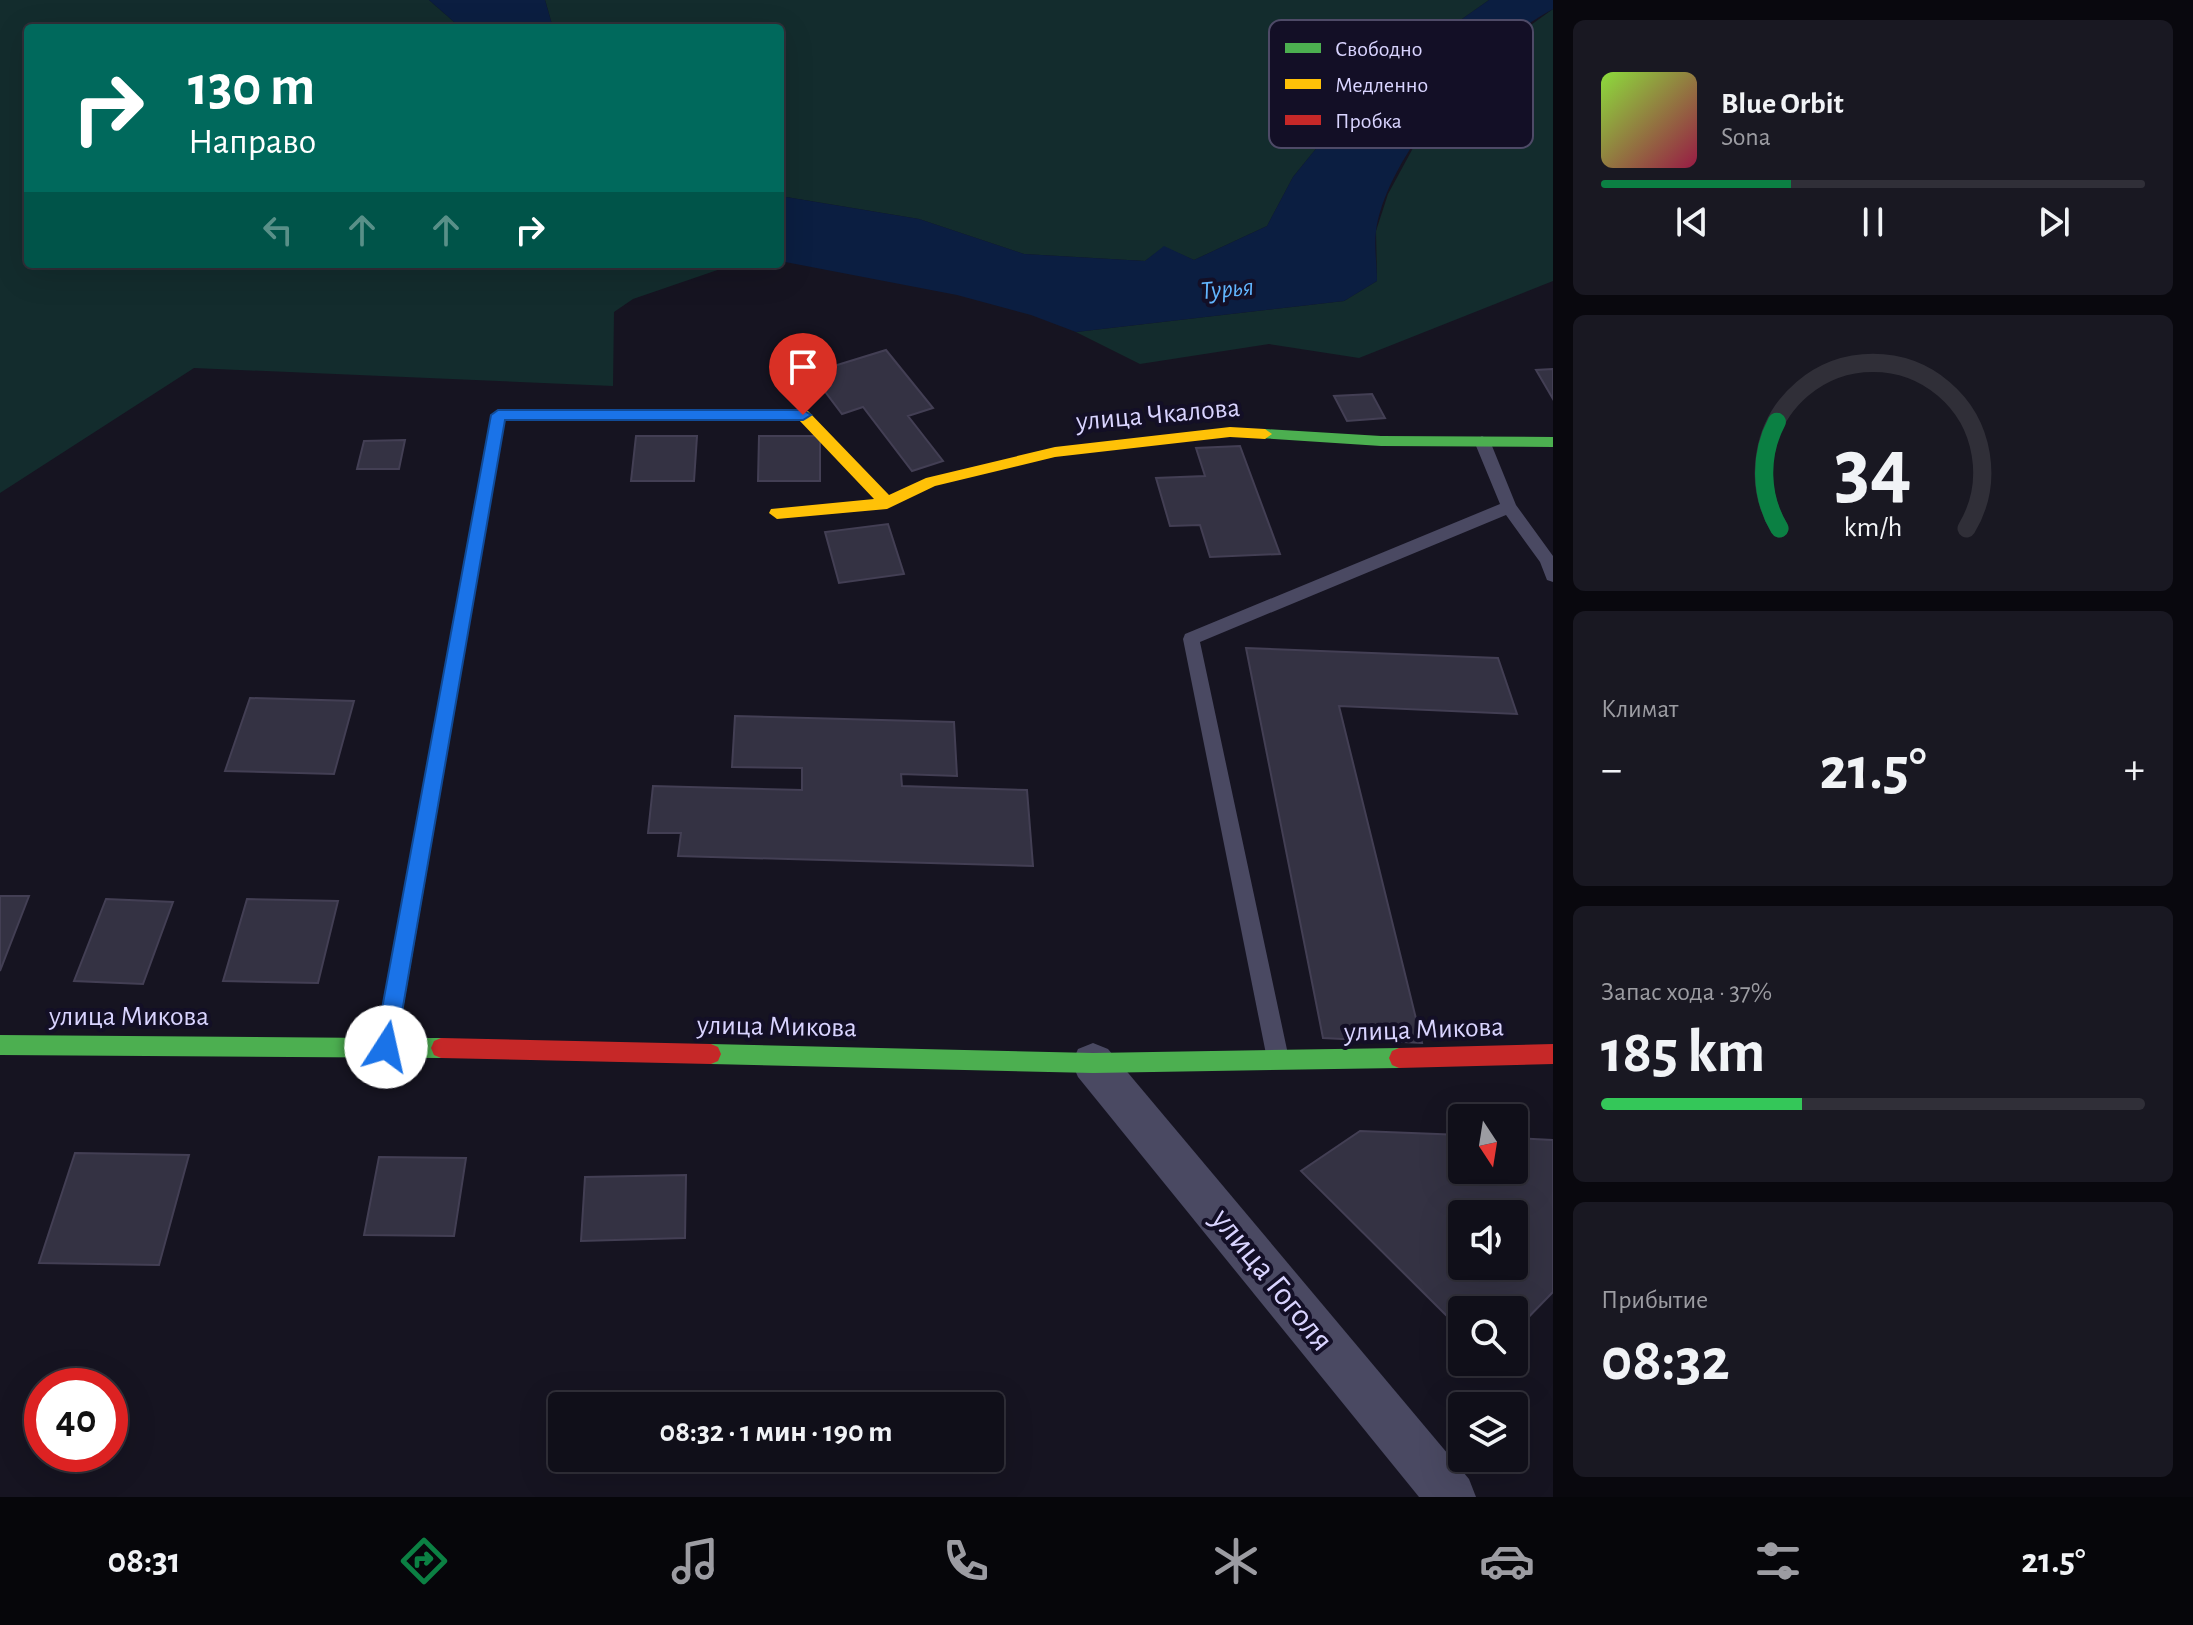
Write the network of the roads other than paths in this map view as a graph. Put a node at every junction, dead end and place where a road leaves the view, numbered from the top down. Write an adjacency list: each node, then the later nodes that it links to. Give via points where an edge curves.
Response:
1 (1482, 441): 2 (street, улица Чкалова); 3 (street, улица Чкалова, via 1230,432 1055,452 931,482); 4 (lane)
2 (1553, 442)
3 (887, 503): 5 (street, улица Чкалова); 8 (street, via 803,415 498,415)
4 (1509, 507): 6 (lane); 10 (lane, via 1191,639)
5 (777, 513)
6 (1553, 576)
7 (0, 1045): 8 (street, улица Микова)
8 (386, 1047): 11 (street, улица Микова)
9 (1553, 1054): 10 (street, улица Микова)
10 (1278, 1062): 11 (street, улица Микова)
11 (1093, 1063): 12 (street, улица Гоголя)
12 (1451, 1497)

